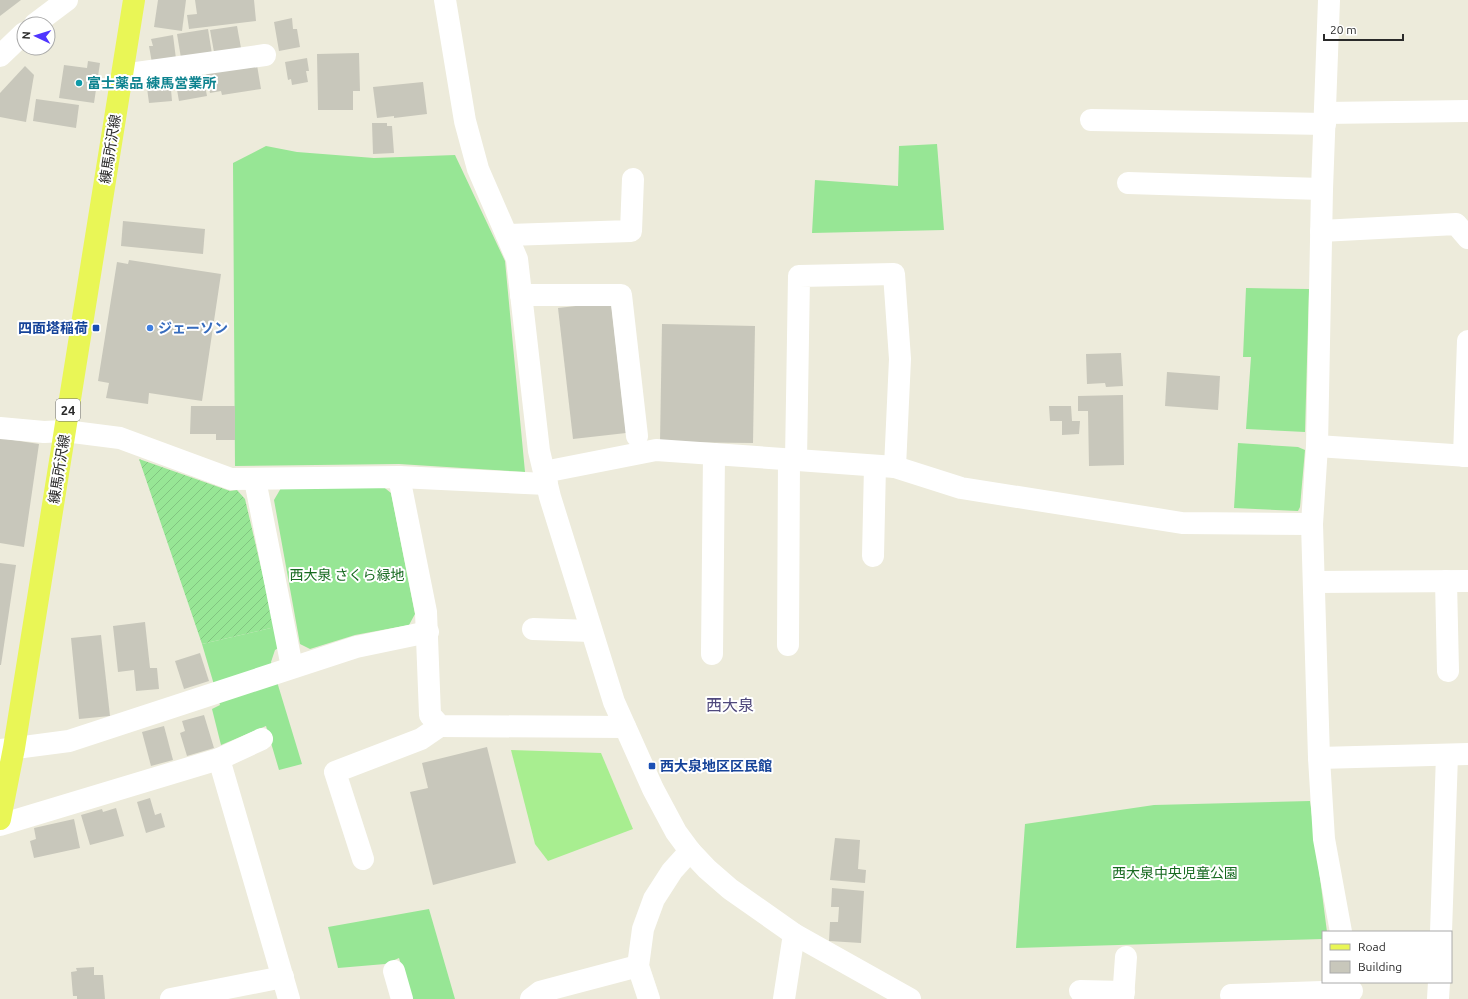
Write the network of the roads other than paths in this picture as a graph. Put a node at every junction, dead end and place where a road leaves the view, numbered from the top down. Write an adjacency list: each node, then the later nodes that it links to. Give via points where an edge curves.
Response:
1 (66, 0): 5 (street)
2 (134, 0): 9 (main road, 練馬所沢線 / 24)
3 (445, 0): 17 (street, via 469,134 478,169)
4 (1330, 0): 11 (street)
5 (45, 16)
6 (16, 41): 8 (street)
7 (265, 55): 9 (street)
8 (0, 56)
9 (122, 75): 22 (main road, 練馬所沢線 / 24)
10 (1468, 111): 11 (street)
11 (1325, 119): 12 (street); 15 (street)
12 (1091, 120)
13 (633, 179): 17 (street, via 631,231)
14 (1128, 183): 15 (street)
15 (1322, 189): 16 (street)
16 (1321, 231): 18 (street, via 1456,224); 24 (street)
17 (507, 235): 19 (street, via 517,259)
18 (1468, 238)
19 (521, 296): 23 (street, via 621,295); 30 (street, via 539,451)
20 (1468, 340): 26 (street)
21 (0, 428): 22 (street)
22 (65, 431): 31 (street, via 120,438 232,479); 47 (main road, 練馬所沢線 / 24)
23 (636, 436)
24 (1317, 446): 26 (street); 32 (street)
25 (714, 454): 27 (street); 30 (street, via 656,450); 41 (street)
26 (1466, 456)
27 (793, 460): 28 (street); 28 (street, via 799,276 894,274 900,359); 40 (street)
28 (885, 467): 32 (street, via 961,488 1182,523); 33 (street)
29 (399, 477): 30 (street); 31 (street); 39 (street)
30 (545, 478): 38 (street)
31 (255, 480): 42 (street)
32 (1312, 524): 34 (street)
33 (873, 556)
34 (1314, 582): 35 (street); 49 (street)
35 (1446, 582): 36 (street); 43 (street)
36 (1468, 582)
37 (533, 629): 38 (street)
38 (591, 631): 45 (street)
39 (428, 632): 42 (street, via 356,647); 44 (street, via 430,715)
40 (788, 645)
41 (712, 654)
42 (292, 667): 47 (street, via 69,741)
43 (1448, 670)
44 (440, 726): 45 (street); 54 (street, via 421,739 335,772)
45 (624, 727): 53 (street, via 664,812)
46 (262, 739): 50 (street)
47 (7, 749): 51 (main road, 練馬所沢線 / 24)
48 (1457, 754): 49 (street); 56 (street)
49 (1319, 758): 55 (street, via 1324,839)
50 (219, 759): 52 (street); 61 (street)
51 (0, 819)
52 (0, 825)
53 (690, 851): 57 (street, via 730,889); 59 (street, via 672,871 654,899 643,929)
54 (363, 859)
55 (1341, 931)
56 (1440, 931)
57 (794, 934): 63 (street); 73 (street)
58 (1126, 957): 67 (street)
59 (638, 966): 71 (street, via 540,992); 72 (street)
60 (394, 971): 70 (street)
61 (283, 977): 68 (street); 69 (street)
62 (1439, 983): 75 (street)
63 (873, 989): 74 (street)
64 (1080, 991): 67 (street)
65 (1352, 991): 66 (street)
66 (1231, 995)
67 (1123, 996)
68 (170, 999)
69 (289, 999)
70 (402, 999)
71 (531, 999)
72 (649, 999)
73 (784, 999)
74 (910, 999)
75 (1438, 999)

